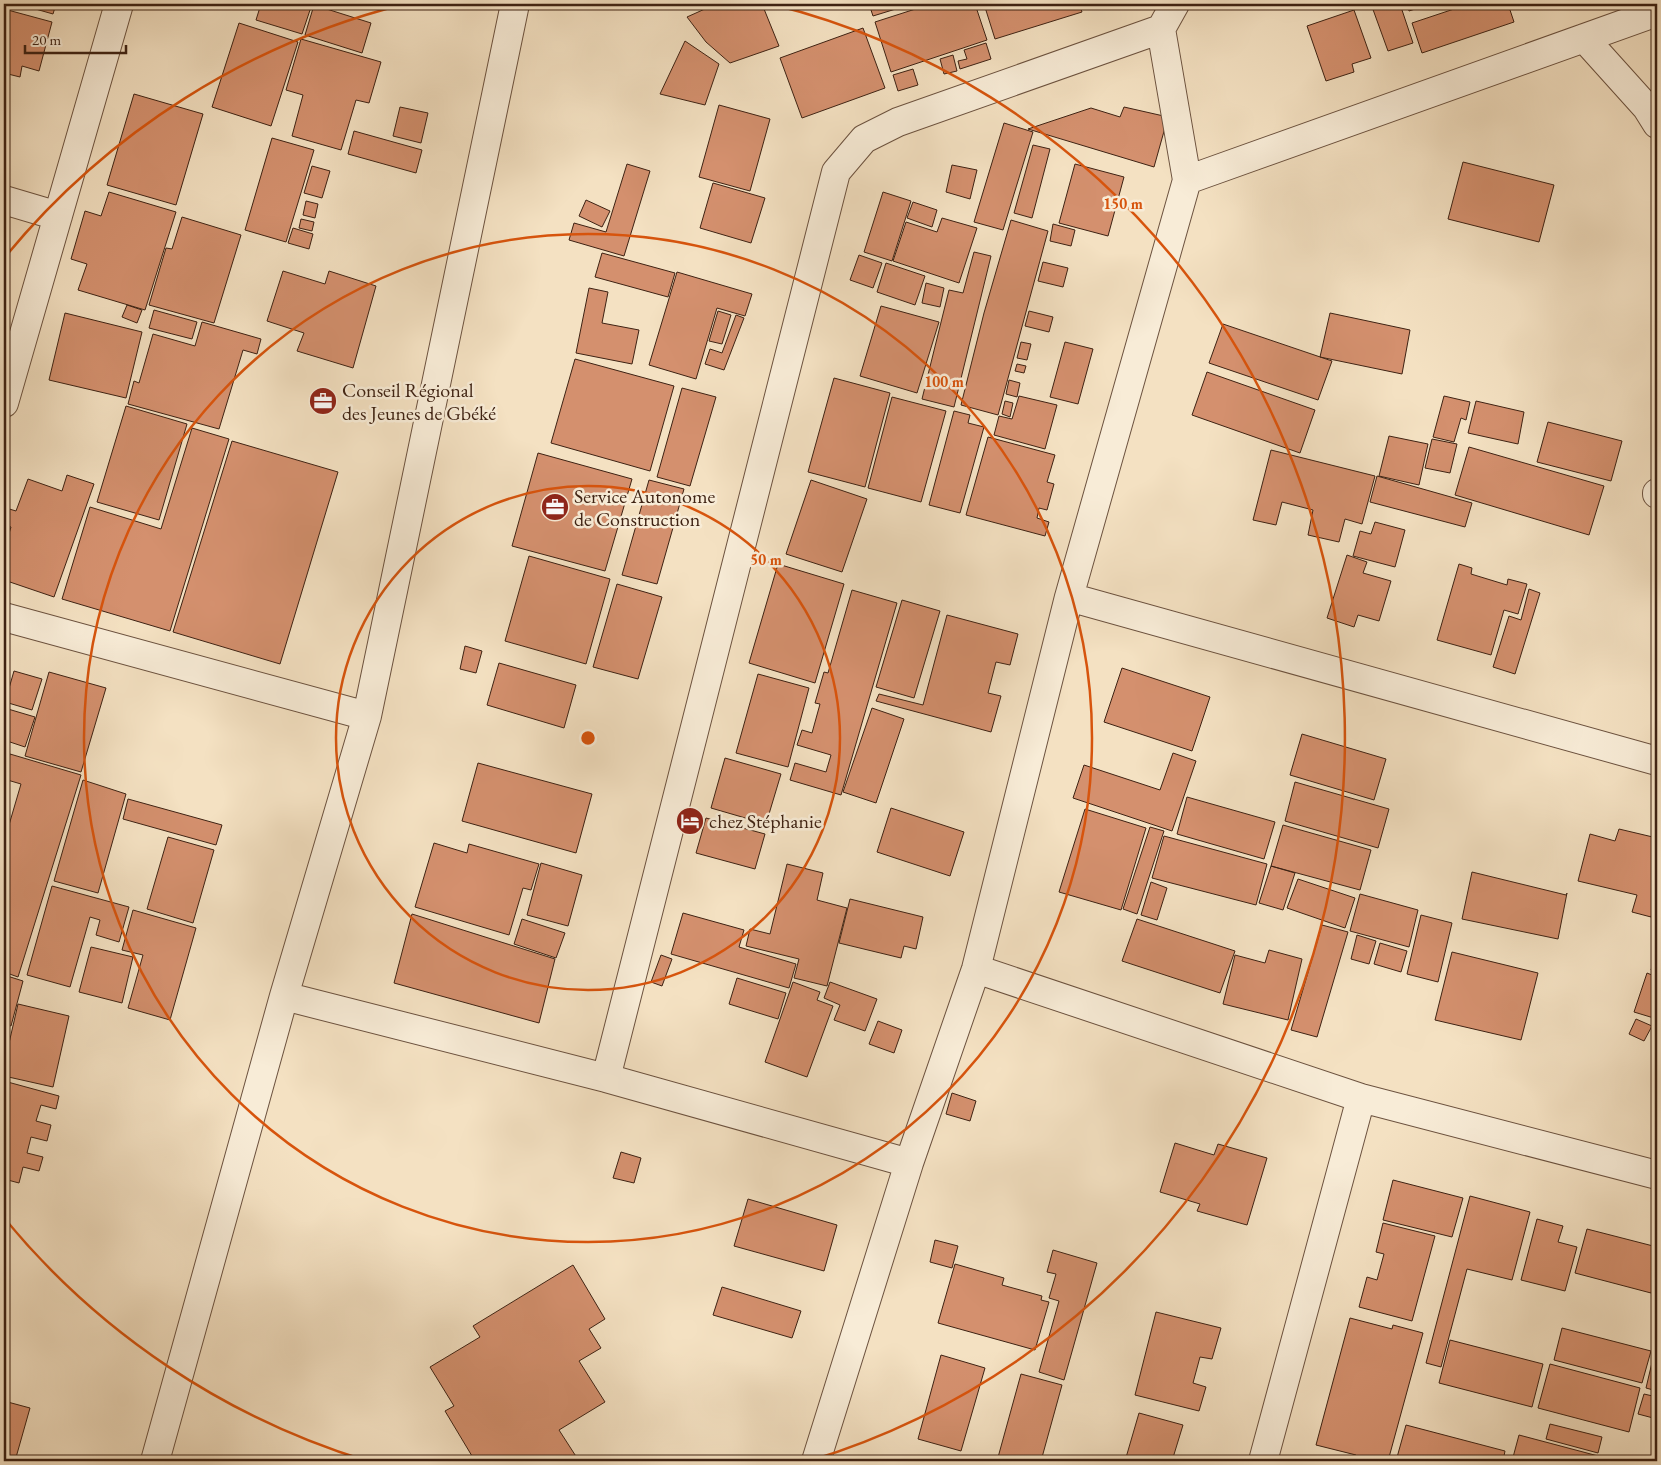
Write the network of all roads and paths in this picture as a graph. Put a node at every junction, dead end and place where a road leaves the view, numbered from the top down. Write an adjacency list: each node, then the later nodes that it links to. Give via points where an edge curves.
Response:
1 (119, 4): 10 (street)
2 (515, 4): 14 (street)
3 (1175, 4): 5 (street)
4 (1657, 12): 6 (street)
5 (1161, 29): 8 (street); 18 (street, via 898,122 864,139 836,172)
6 (1584, 38): 7 (street, via 1647,108); 8 (street)
7 (1657, 124)
8 (1188, 180): 12 (street)
9 (4, 200): 10 (street)
10 (58, 216): 11 (street)
11 (4, 403)
12 (1069, 597): 15 (street); 16 (street)
13 (4, 617): 14 (street)
14 (367, 716): 17 (street)
15 (1657, 761)
16 (976, 969): 19 (street); 20 (street)
17 (284, 996): 18 (street); 22 (street)
18 (606, 1078): 20 (street)
19 (1361, 1098): 21 (street); 24 (street)
20 (908, 1162): 23 (street)
21 (1657, 1175)
22 (155, 1461)
23 (816, 1461)
24 (1263, 1461)

